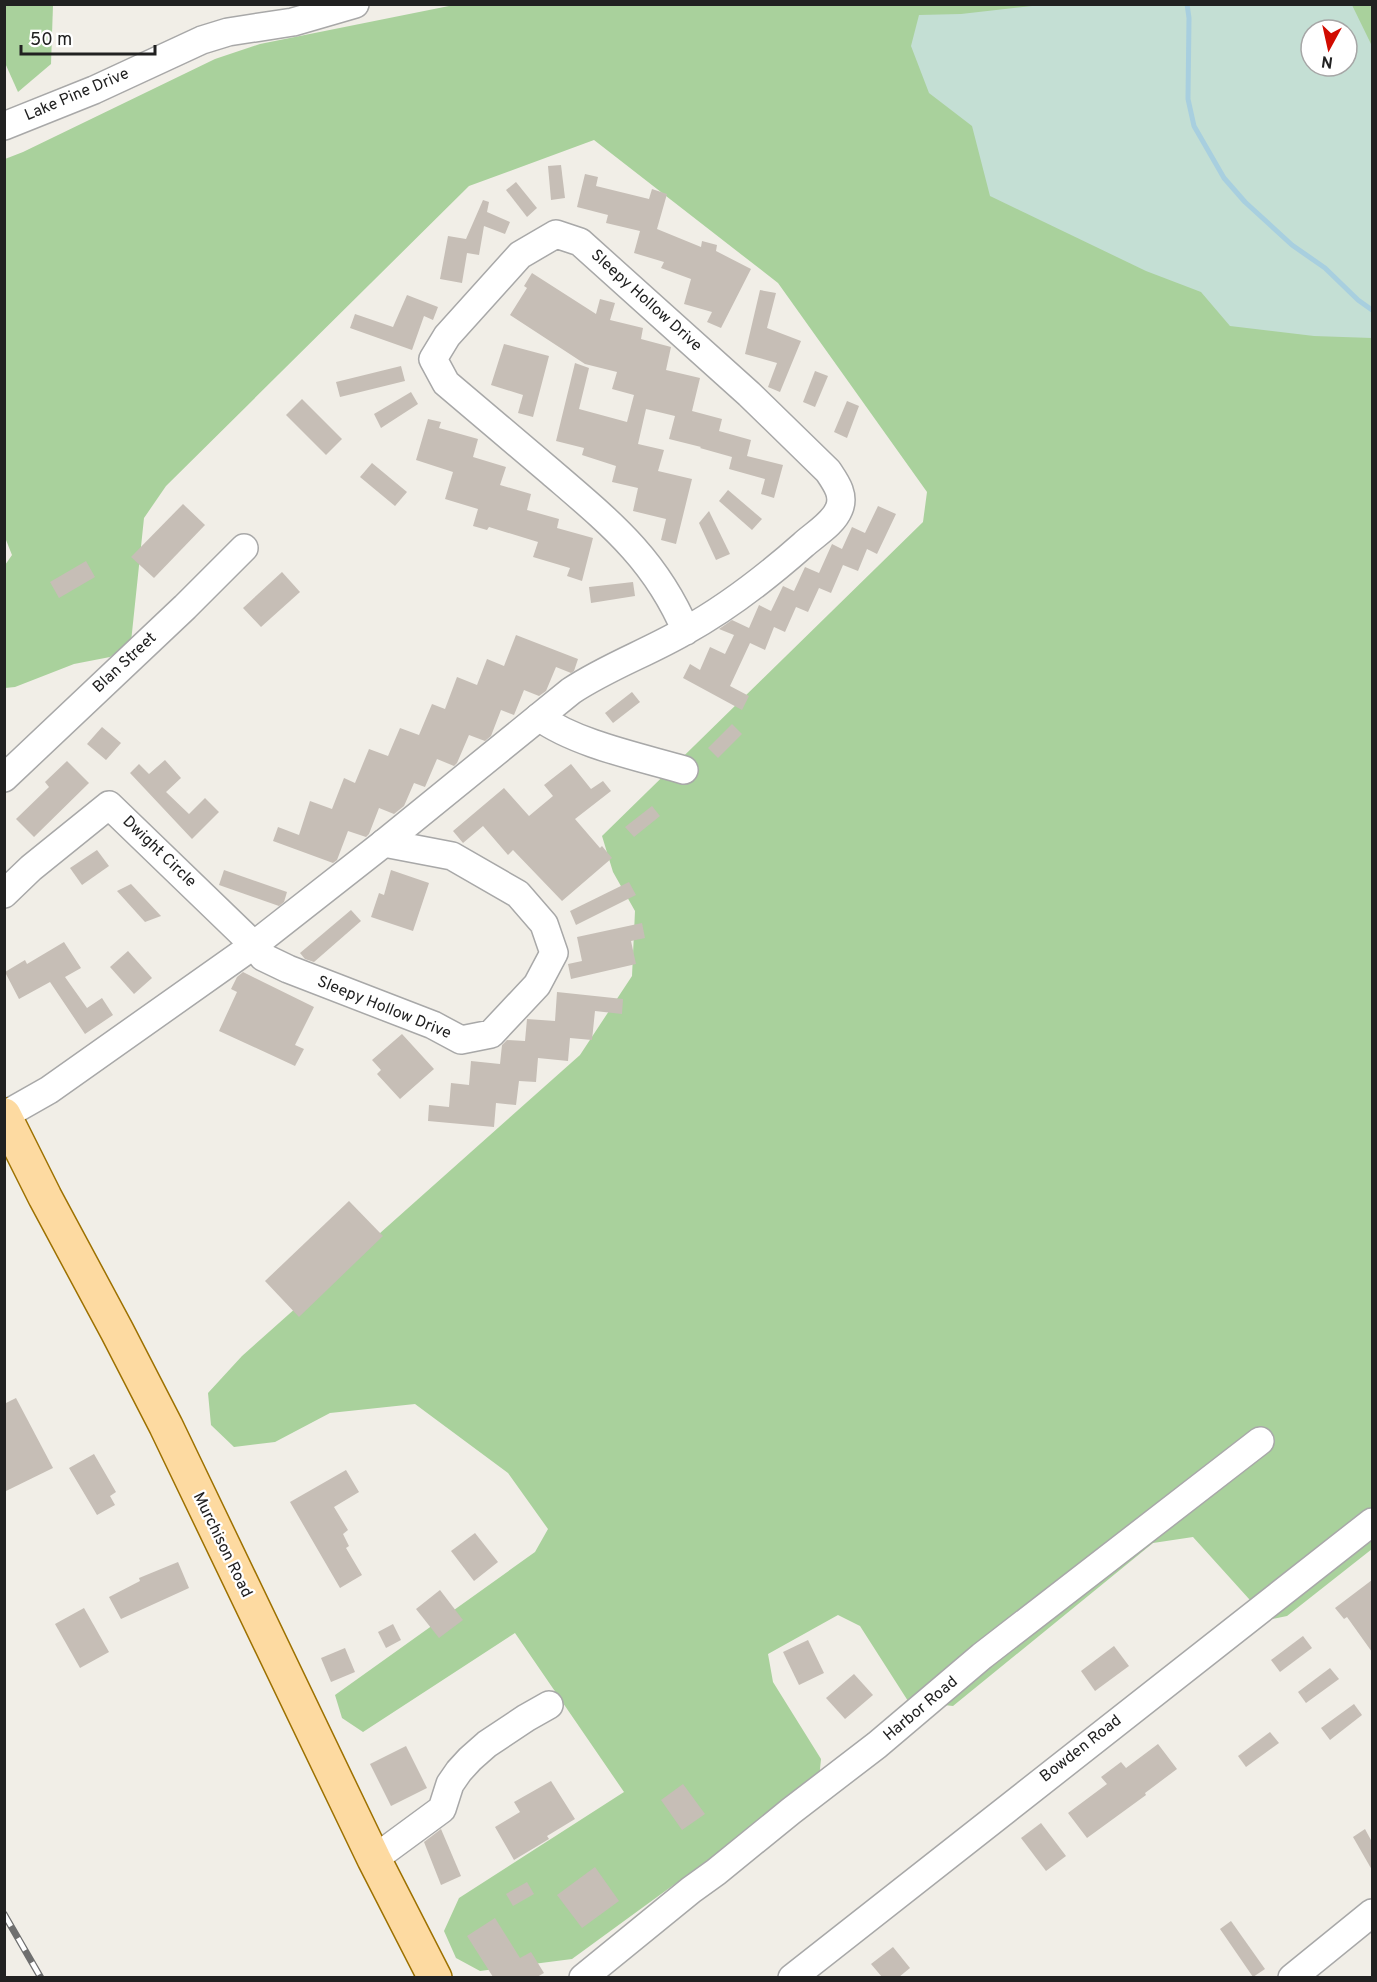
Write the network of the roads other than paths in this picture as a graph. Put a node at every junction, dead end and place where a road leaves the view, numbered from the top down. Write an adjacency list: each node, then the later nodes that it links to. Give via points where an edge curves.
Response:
1 (355, 4): 2 (street, Lake Pine Drive, via 293,22 202,40)
2 (4, 126)
3 (244, 548): 7 (street, Blan Street)
4 (686, 631): 4 (street, Sleepy Hollow Drive, via 778,566 832,520 839,508 838,485 749,394 580,242 556,234 520,255 447,336 433,359 446,383 616,529 672,599); 5 (street, Sleepy Hollow Drive, via 595,675)
5 (539, 717): 6 (street, via 580,738); 8 (street, Sleepy Hollow Drive)
6 (684, 770)
7 (4, 778)
8 (384, 843): 10 (street, Sleepy Hollow Drive); 10 (street, Sleepy Hollow Drive, via 452,856 518,894 544,924 554,953 537,985 491,1034 461,1040 433,1025 288,969 263,957)
9 (4, 894): 10 (street, Dwight Circle, via 109,805)
10 (254, 945): 11 (street, Sleepy Hollow Drive, via 49,1090)
11 (5, 1115): 15 (main road, Murchison Road, via 166,1426)
12 (1260, 1441): 18 (street, Harbor Road, via 982,1656 877,1745)
13 (1372, 1522): 19 (street, Bowden Road)
14 (549, 1705): 15 (street, via 470,1759 450,1784 442,1809)
15 (374, 1860): 17 (main road, Murchison Road)
16 (1372, 1913): 20 (street)
17 (435, 1977)
18 (583, 1977)
19 (792, 1977)
20 (1292, 1977)

